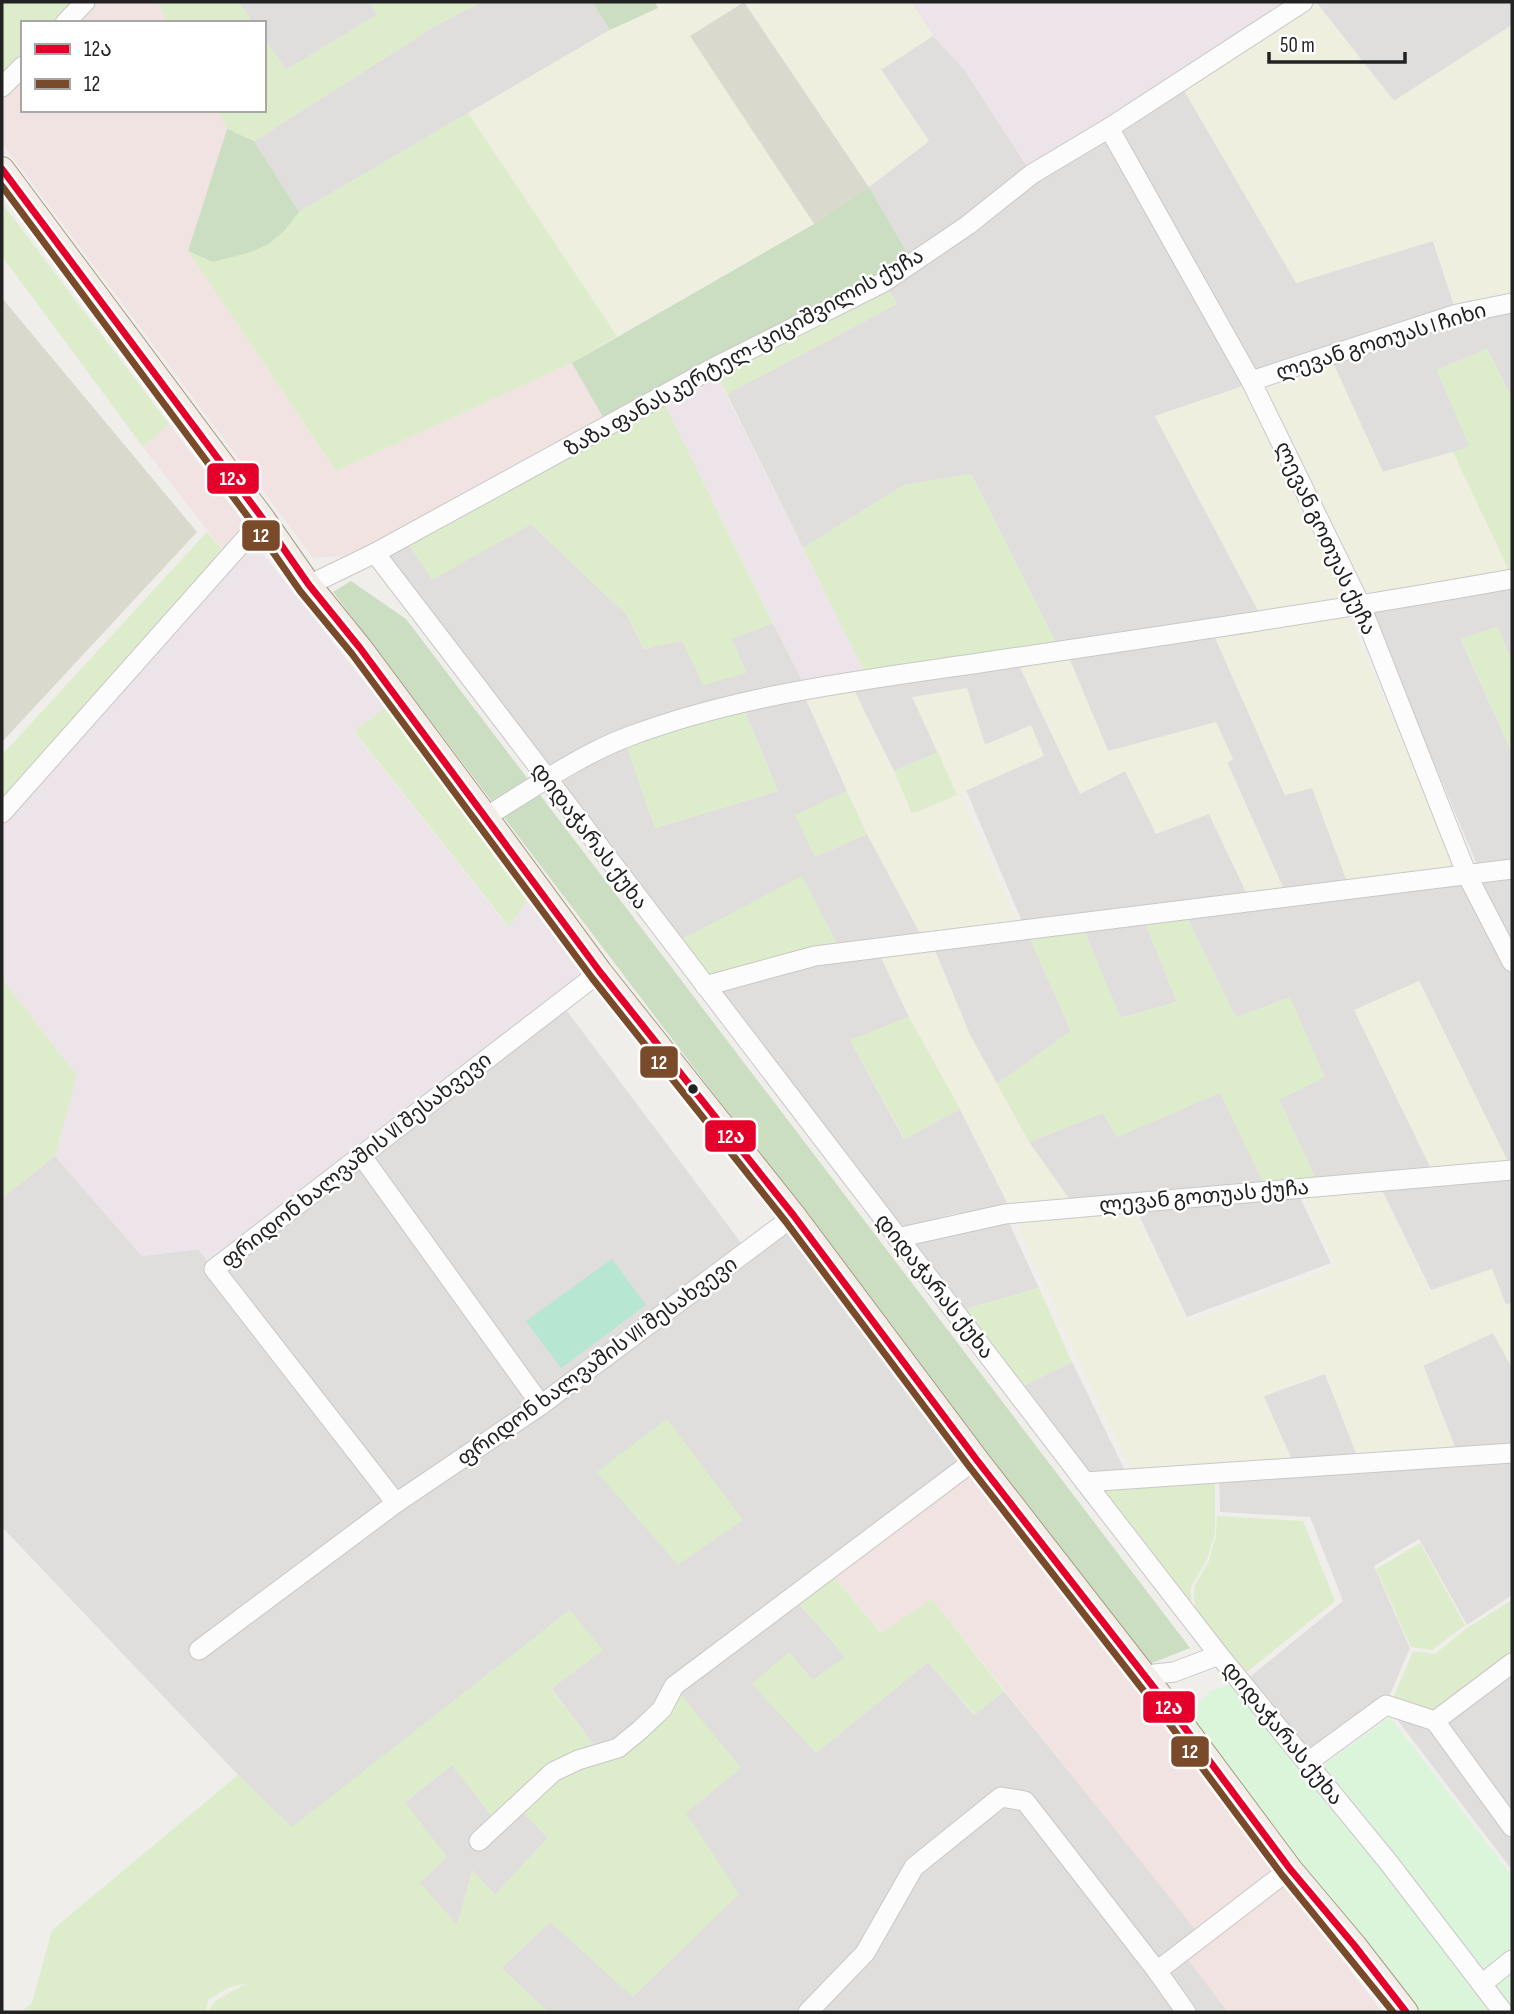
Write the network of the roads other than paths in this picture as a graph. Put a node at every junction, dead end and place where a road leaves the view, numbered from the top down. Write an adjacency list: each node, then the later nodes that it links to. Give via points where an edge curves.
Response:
1 (85, 2): 3 (street)
2 (1303, 2): 6 (street, ზაზა ფანასკერტელ-ციციშვილის ქუჩა)
3 (67, 21)
4 (21, 68): 5 (street)
5 (2, 87)
6 (1109, 128): 9 (street, ლევან გოთუას ქუჩა); 11 (street, ზაზა ფანასკერტელ-ციციშვილის ქუჩა, via 1032,174 884,282 713,368)
7 (2, 169): 10 (main road)
8 (1512, 303): 9 (street, ლევან გოთუას I ჩიხი, via 1457,314)
9 (1251, 381): 14 (street, ლევან გოთუას ქუჩა)
10 (263, 519): 13 (main road); 16 (street)
11 (375, 553): 13 (street, ზაზა ფანასკერტელ-ციციშვილის ქუჩა); 15 (street, დიდაჭარას ქუხა)
12 (1512, 579): 14 (street)
13 (309, 585): 17 (main road)
14 (1361, 606): 15 (street, via 846,683 732,705 629,736); 19 (street, ლევან გოთუას ქუჩა)
15 (547, 779): 17 (street); 22 (street, დიდაჭარას ქუხა)
16 (2, 813)
17 (486, 817): 21 (main road)
18 (1512, 869): 19 (street)
19 (1467, 875): 20 (street, ლევან გოთუას ქუჩა); 22 (street, via 815,956)
20 (1512, 962)
21 (600, 972): 23 (street, ფრიდონ ხალვაშის VI შესახვევი); 25 (main road)
22 (705, 986): 26 (street, დიდაჭარას ქუხა)
23 (361, 1155): 27 (street); 31 (street, ფრიდონ ხალვაშის VI შესახვევი, via 214,1269)
24 (1512, 1170): 26 (street, ლევან გოთუას ქუჩა, via 1005,1214)
25 (794, 1216): 27 (street, ფრიდონ ხალვაშის VII შესახვევი); 29 (main road)
26 (897, 1238): 30 (street, დიდაჭარას ქუხა)
27 (541, 1405): 31 (street, ფრიდონ ხალვაშის VII შესახვევი)
28 (1512, 1453): 30 (street)
29 (976, 1459): 35 (main road); 39 (street, via 674,1686 662,1709 618,1748 553,1772)
30 (1085, 1482): 33 (street, დიდაჭარას ქუხა)
31 (397, 1503): 32 (street, ფრიდონ ხალვაშის VII შესახვევი)
32 (199, 1650)
33 (1219, 1656): 35 (street, via 1174,1672); 37 (street, დიდაჭარას ქუხა)
34 (1512, 1663): 36 (street)
35 (1144, 1675): 40 (main road)
36 (1435, 1720): 37 (street, via 1386,1705); 38 (street)
37 (1308, 1762): 43 (street, დიდაჭარას ქუხა)
38 (1512, 1827)
39 (480, 1841)
40 (1290, 1869): 42 (street); 46 (main road)
41 (1512, 1960): 43 (street)
42 (1157, 1971): 44 (street, via 1024,1801 1001,1797 914,1867 865,1953); 45 (street)
43 (1482, 1984): 47 (street, დიდაჭარას ქუხა)
44 (808, 2012)
45 (1186, 2012)
46 (1406, 2012)
47 (1503, 2012)

